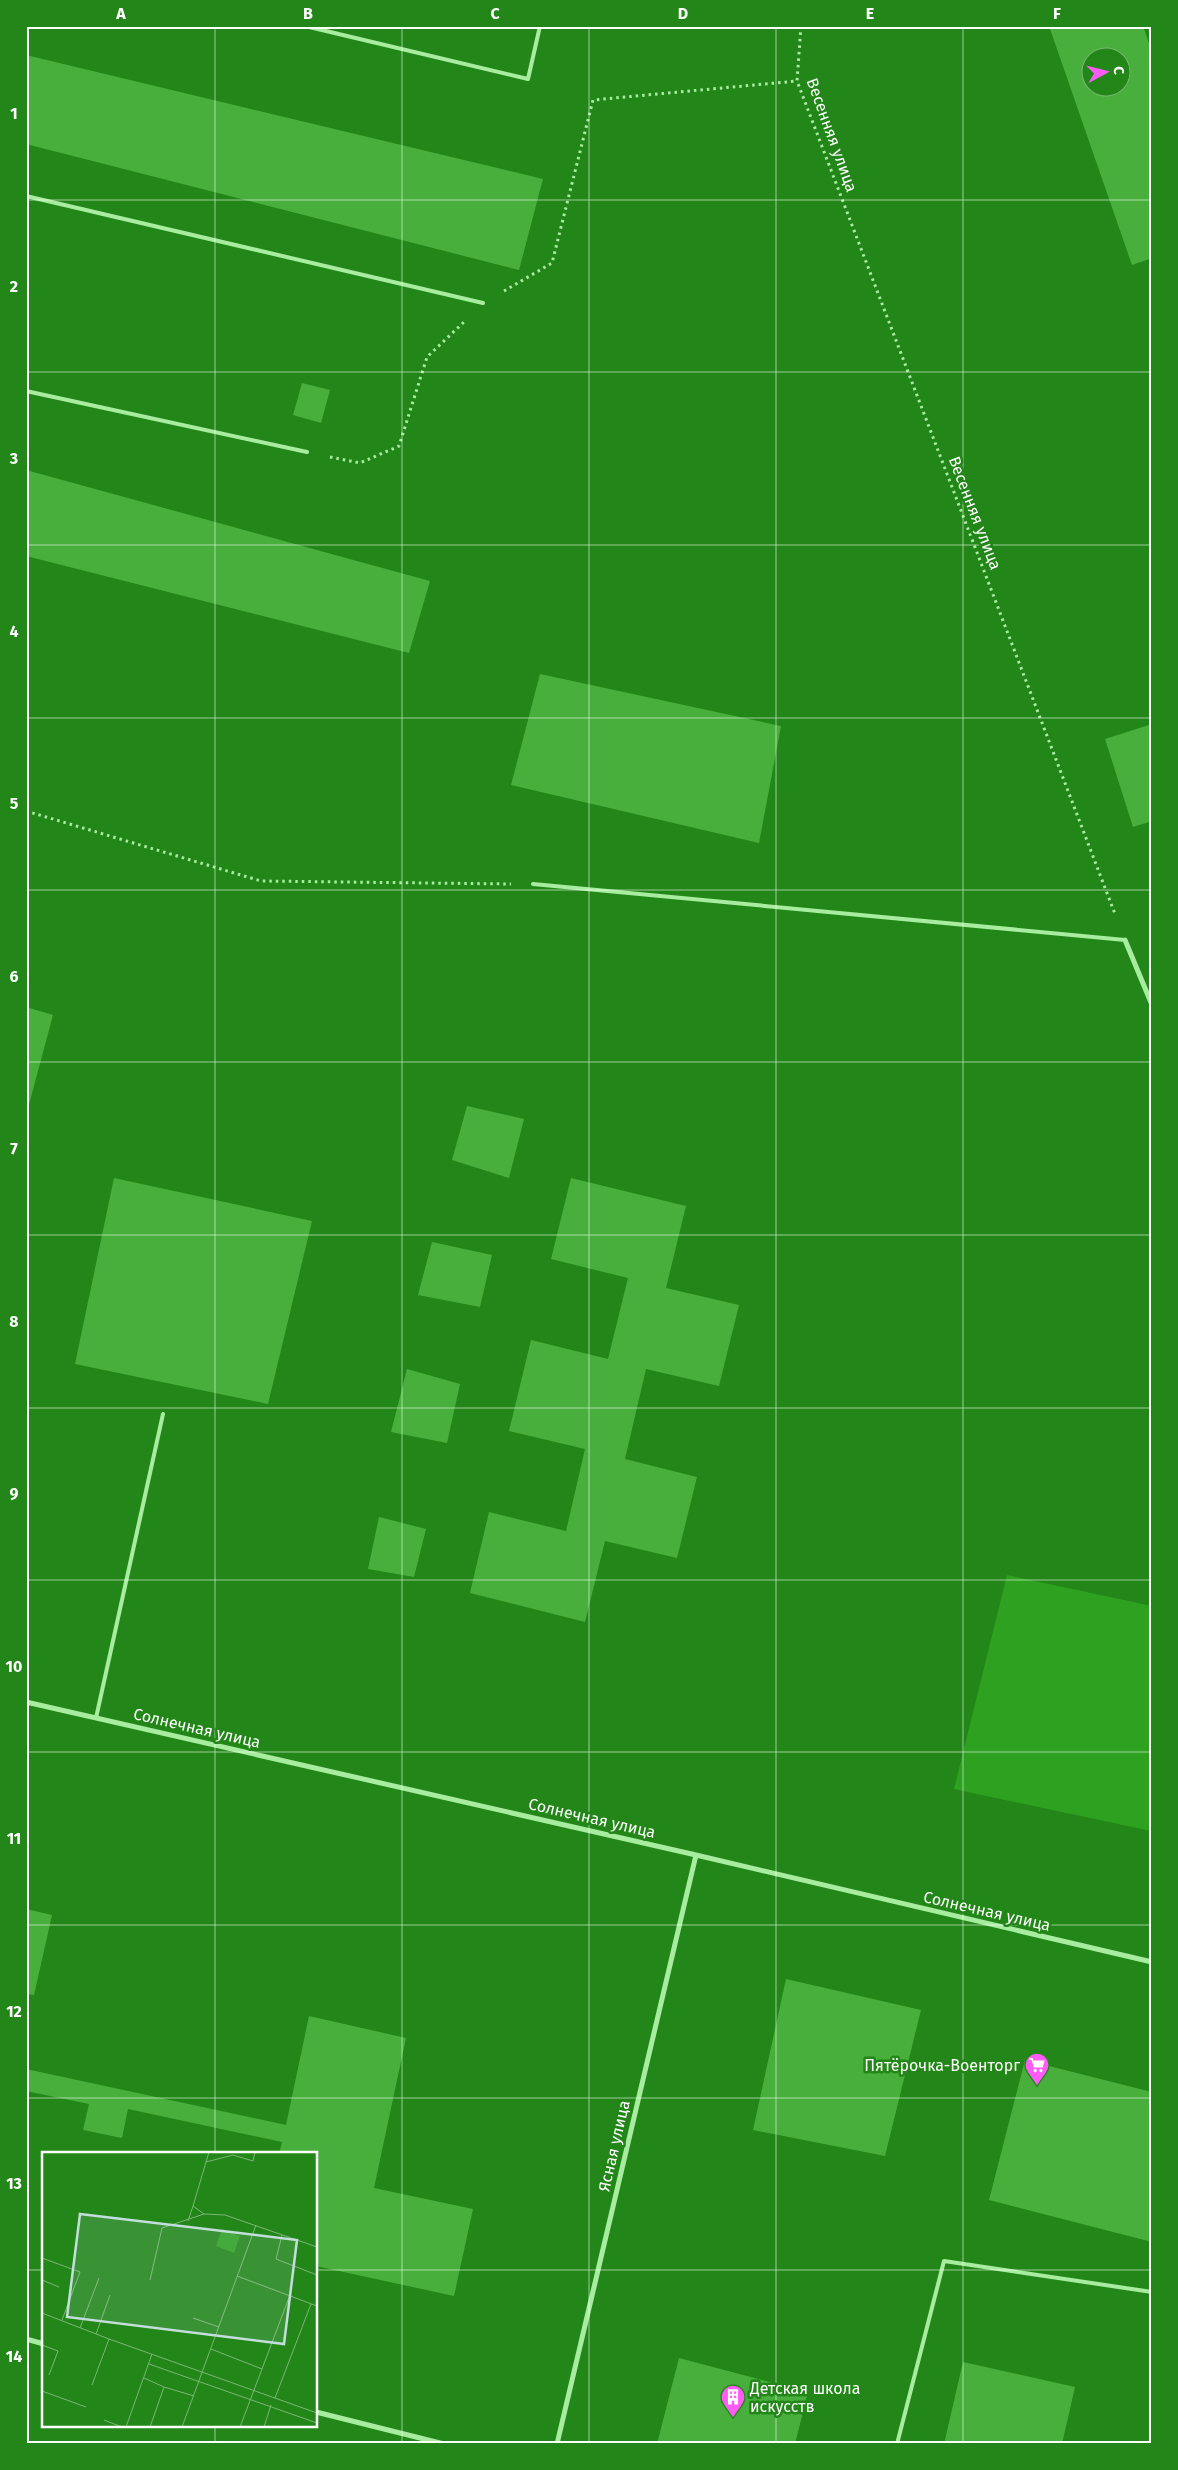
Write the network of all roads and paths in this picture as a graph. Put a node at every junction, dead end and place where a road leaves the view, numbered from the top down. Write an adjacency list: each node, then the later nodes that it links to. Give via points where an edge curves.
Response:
1 (305, 26): 2 (lane, via 528,79)
2 (540, 26)
3 (801, 26): 4 (path, Весенняя улица)
4 (797, 80): 6 (path, via 593,100 552,263); 11 (path, Весенняя улица)
5 (26, 196): 6 (lane)
6 (484, 303): 8 (path, via 428,358 399,446 360,463)
7 (26, 391): 8 (lane)
8 (308, 452)
9 (26, 812): 10 (path, via 261,881)
10 (532, 884): 11 (lane)
11 (1125, 940): 12 (street)
12 (1152, 1005)
13 (163, 1414): 15 (lane)
14 (26, 1702): 15 (street, Солнечная улица)
15 (96, 1718): 16 (street, Солнечная улица)
16 (696, 1855): 17 (street, Солнечная улица); 23 (street, Ясная улица)
17 (1152, 1962)
18 (1152, 2292): 24 (lane, via 944,2261)
19 (26, 2340): 20 (street)
20 (42, 2344)
21 (318, 2412): 22 (street)
22 (444, 2444)
23 (557, 2444)
24 (897, 2444)

